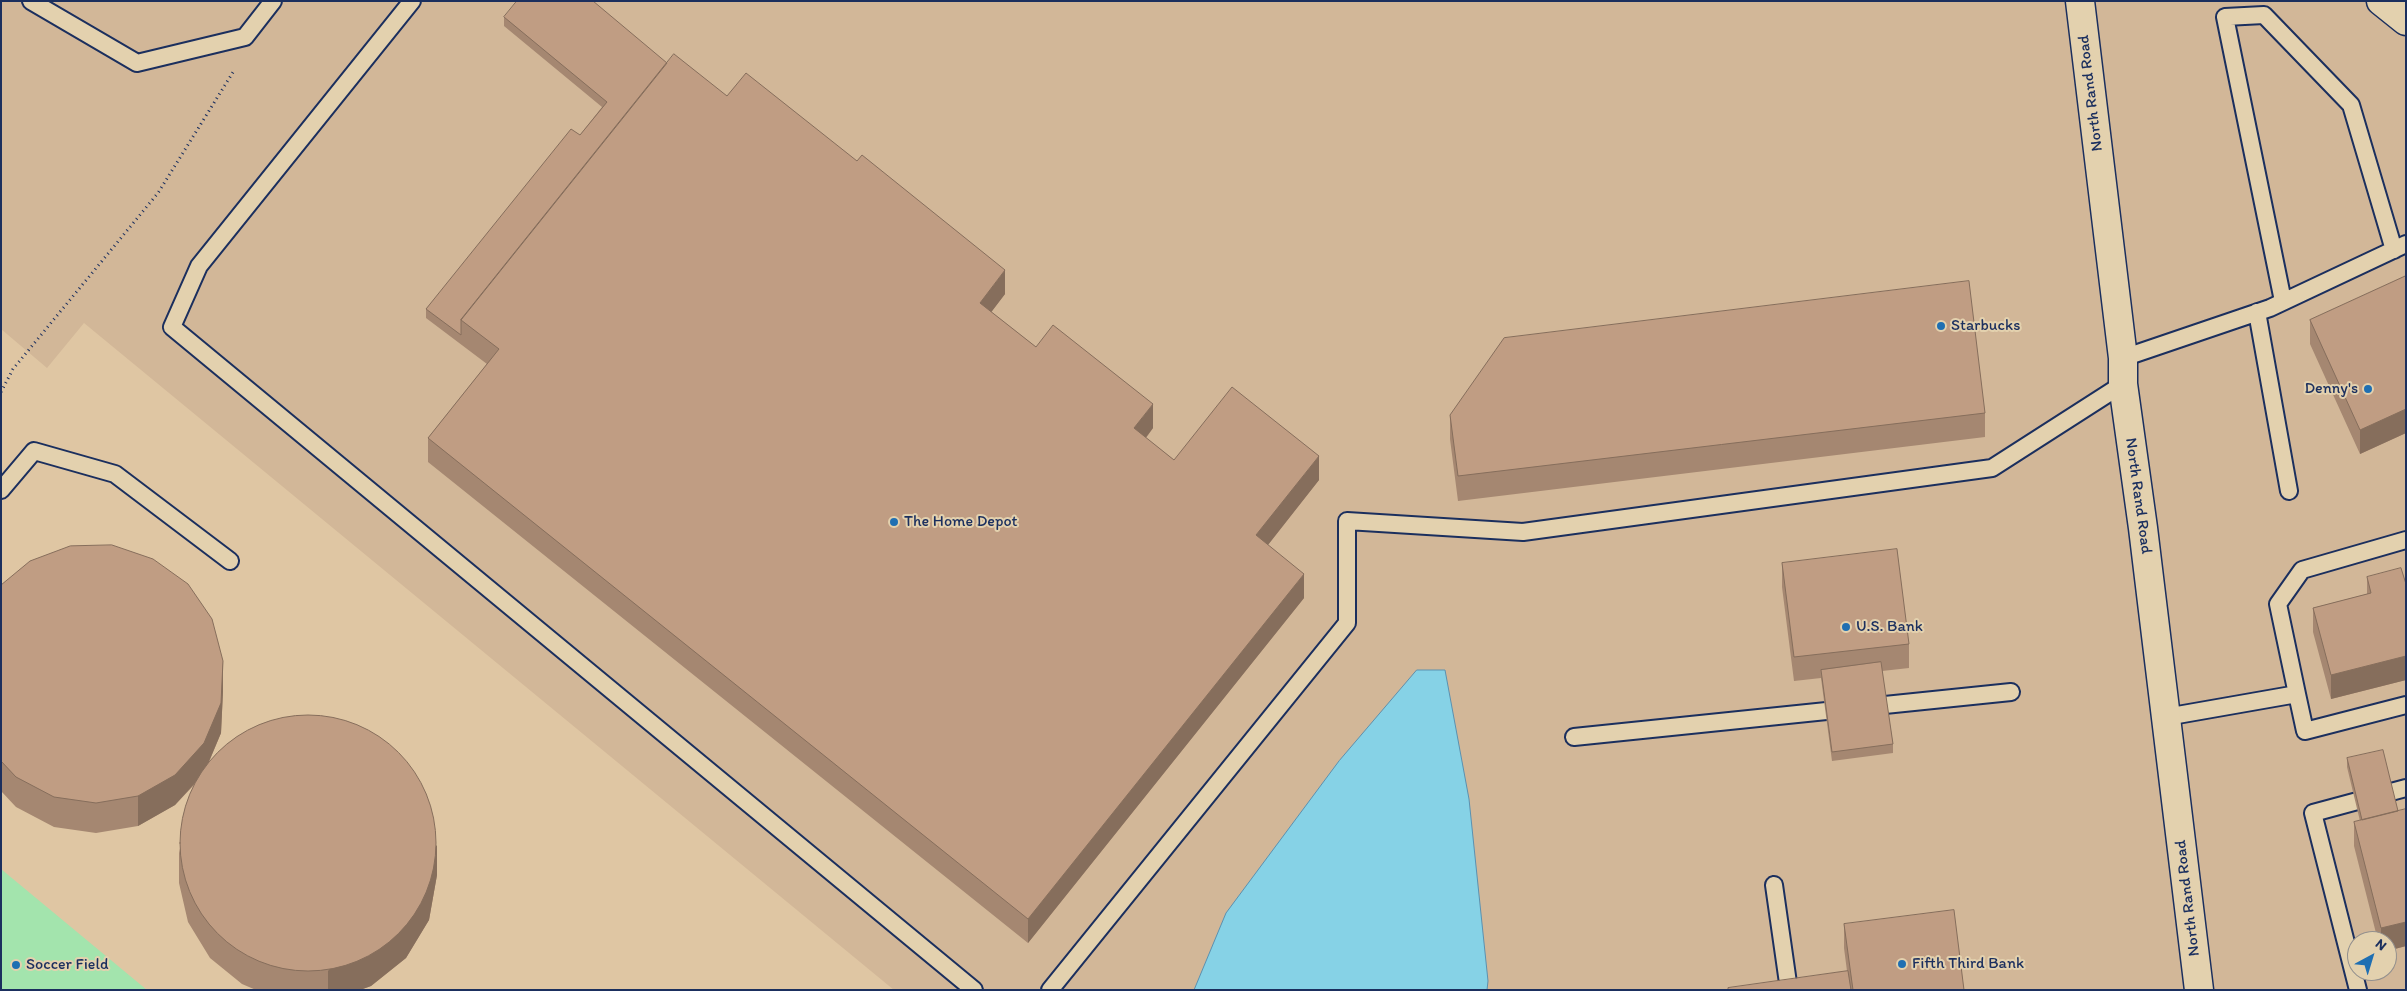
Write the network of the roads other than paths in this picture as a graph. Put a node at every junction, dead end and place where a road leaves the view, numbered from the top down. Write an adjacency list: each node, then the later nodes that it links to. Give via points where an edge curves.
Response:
1 (31, 1): 2 (lane, via 137,62 245,37)
2 (274, 1)
3 (412, 1): 25 (lane, via 199,266 172,327)
4 (2080, 1): 8 (main road, North Rand Road)
5 (2095, 1): 8 (main road)
6 (2381, 1): 7 (main road)
7 (2406, 21)
8 (2085, 40): 12 (main road, North Rand Road)
9 (2400, 247): 10 (lane); 10 (lane, via 2351,105 2264,15 2225,18)
10 (2283, 301): 11 (lane)
11 (2258, 312): 12 (lane); 15 (lane)
12 (2123, 358): 13 (main road, North Rand Road)
13 (2123, 384): 21 (main road, North Rand Road); 26 (lane, via 1992,468 1523,532 1347,521 1347,623)
14 (1, 490): 17 (lane, via 34,451 115,474)
15 (2289, 491)
16 (2406, 540): 19 (lane, via 2302,570 2278,604)
17 (230, 561)
18 (2011, 692): 22 (lane)
19 (2297, 694): 20 (lane, via 2305,731); 21 (lane)
20 (2406, 705)
21 (2166, 717): 28 (main road, North Rand Road)
22 (1574, 737)
23 (2406, 788): 29 (lane, via 2313,813)
24 (1774, 885): 27 (lane)
25 (974, 990)
26 (1050, 990)
27 (1788, 990)
28 (2199, 990)
29 (2358, 990)

